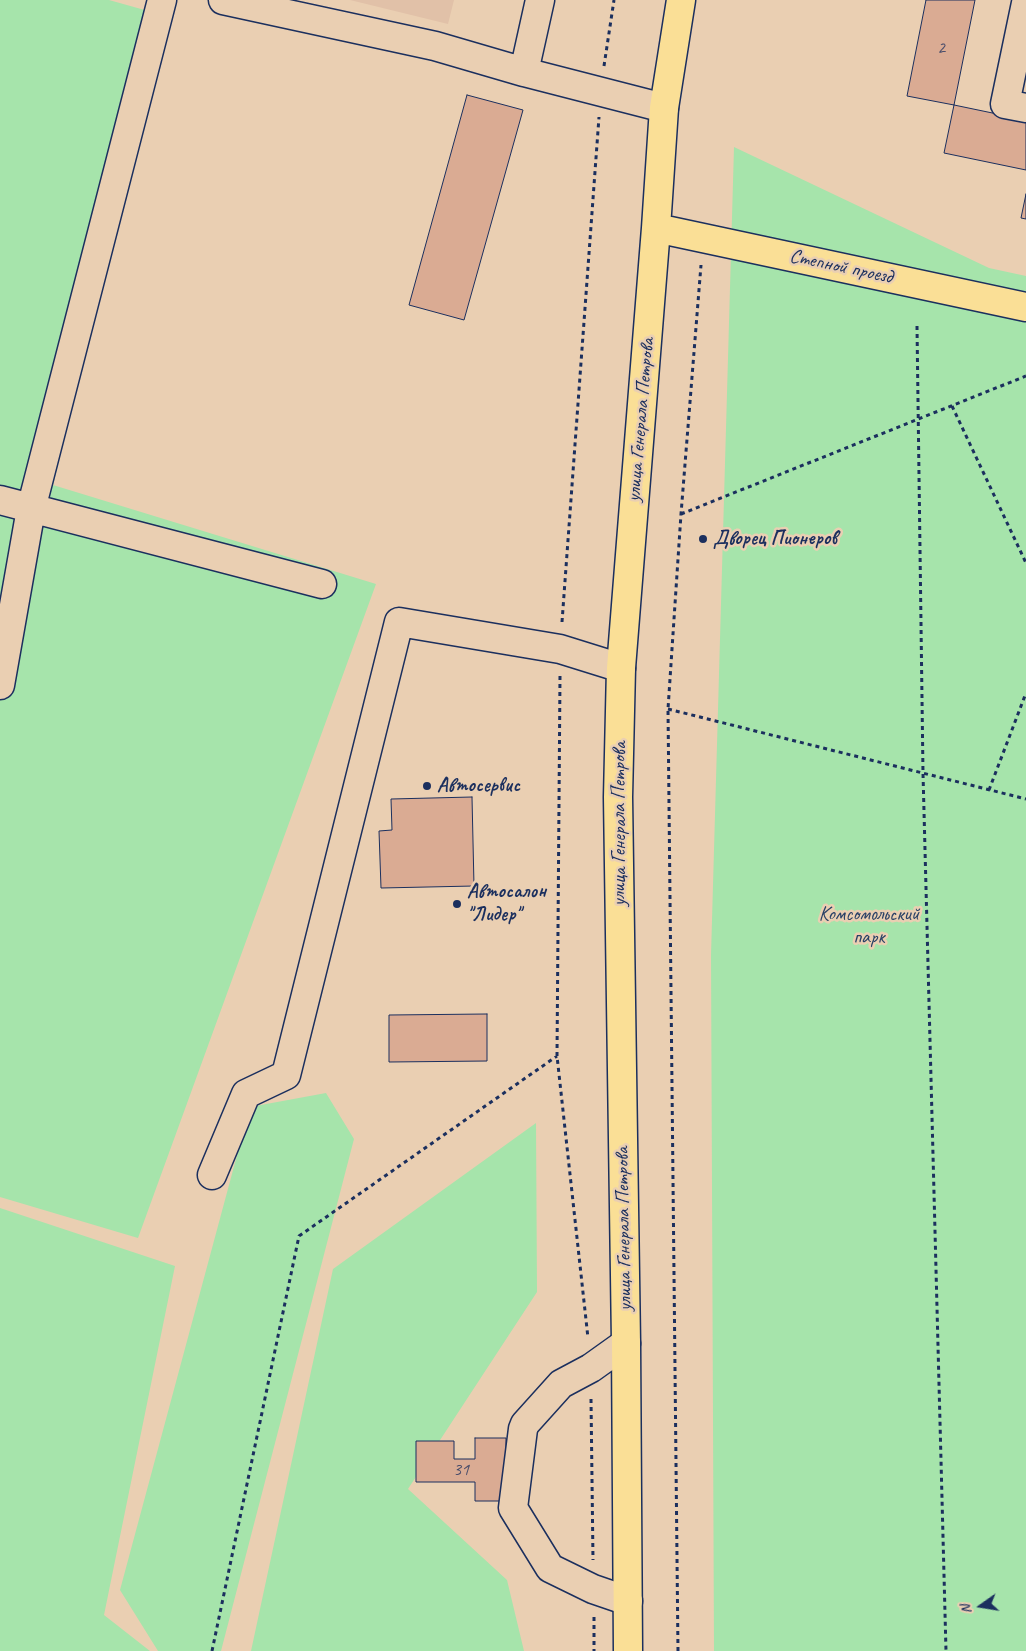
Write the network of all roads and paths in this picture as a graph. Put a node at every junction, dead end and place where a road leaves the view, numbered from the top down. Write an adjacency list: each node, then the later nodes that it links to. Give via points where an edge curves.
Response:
1 (162, 0): 19 (lane)
2 (224, 0): 7 (lane, via 435,46)
3 (540, 0): 7 (lane)
4 (614, 0): 8 (path)
5 (681, 0): 9 (main road, улица Генерала Петрова)
6 (1026, 3): 10 (lane, via 1005,104)
7 (524, 72): 8 (lane)
8 (600, 91): 9 (lane); 23 (path)
9 (664, 108): 11 (main road, улица Генерала Петрова)
10 (1026, 108)
11 (656, 228): 12 (main road, Степной проезд); 24 (main road, улица Генерала Петрова)
12 (703, 238): 13 (main road, Степной проезд); 20 (path)
13 (1026, 307)
14 (917, 326): 17 (path)
15 (1026, 376): 16 (path)
16 (952, 406): 17 (path); 21 (path)
17 (919, 419): 20 (path); 28 (path)
18 (0, 500): 19 (lane)
19 (31, 509): 22 (lane); 25 (lane)
20 (681, 514): 27 (path)
21 (1026, 563)
22 (322, 584)
23 (560, 650): 24 (lane); 31 (path); 32 (lane, via 399,622 286,1075 246,1094)
24 (621, 668): 33 (main road, улица Генерала Петрова, via 618,797)
25 (0, 685)
26 (1026, 693): 29 (path)
27 (668, 709): 28 (path); 40 (path)
28 (923, 773): 29 (path); 41 (path)
29 (988, 790): 30 (path)
30 (1026, 799)
31 (557, 1056): 34 (path); 37 (path, via 299,1236)
32 (212, 1175)
33 (626, 1343): 34 (lane); 36 (main road, улица Генерала Петрова)
34 (591, 1368): 35 (path); 35 (lane, via 562,1384 523,1429 513,1508 550,1568)
35 (593, 1589): 36 (lane); 38 (path)
36 (628, 1601): 39 (main road, улица Генерала Петрова)
37 (212, 1651)
38 (594, 1651)
39 (628, 1651)
40 (678, 1651)
41 (946, 1651)

